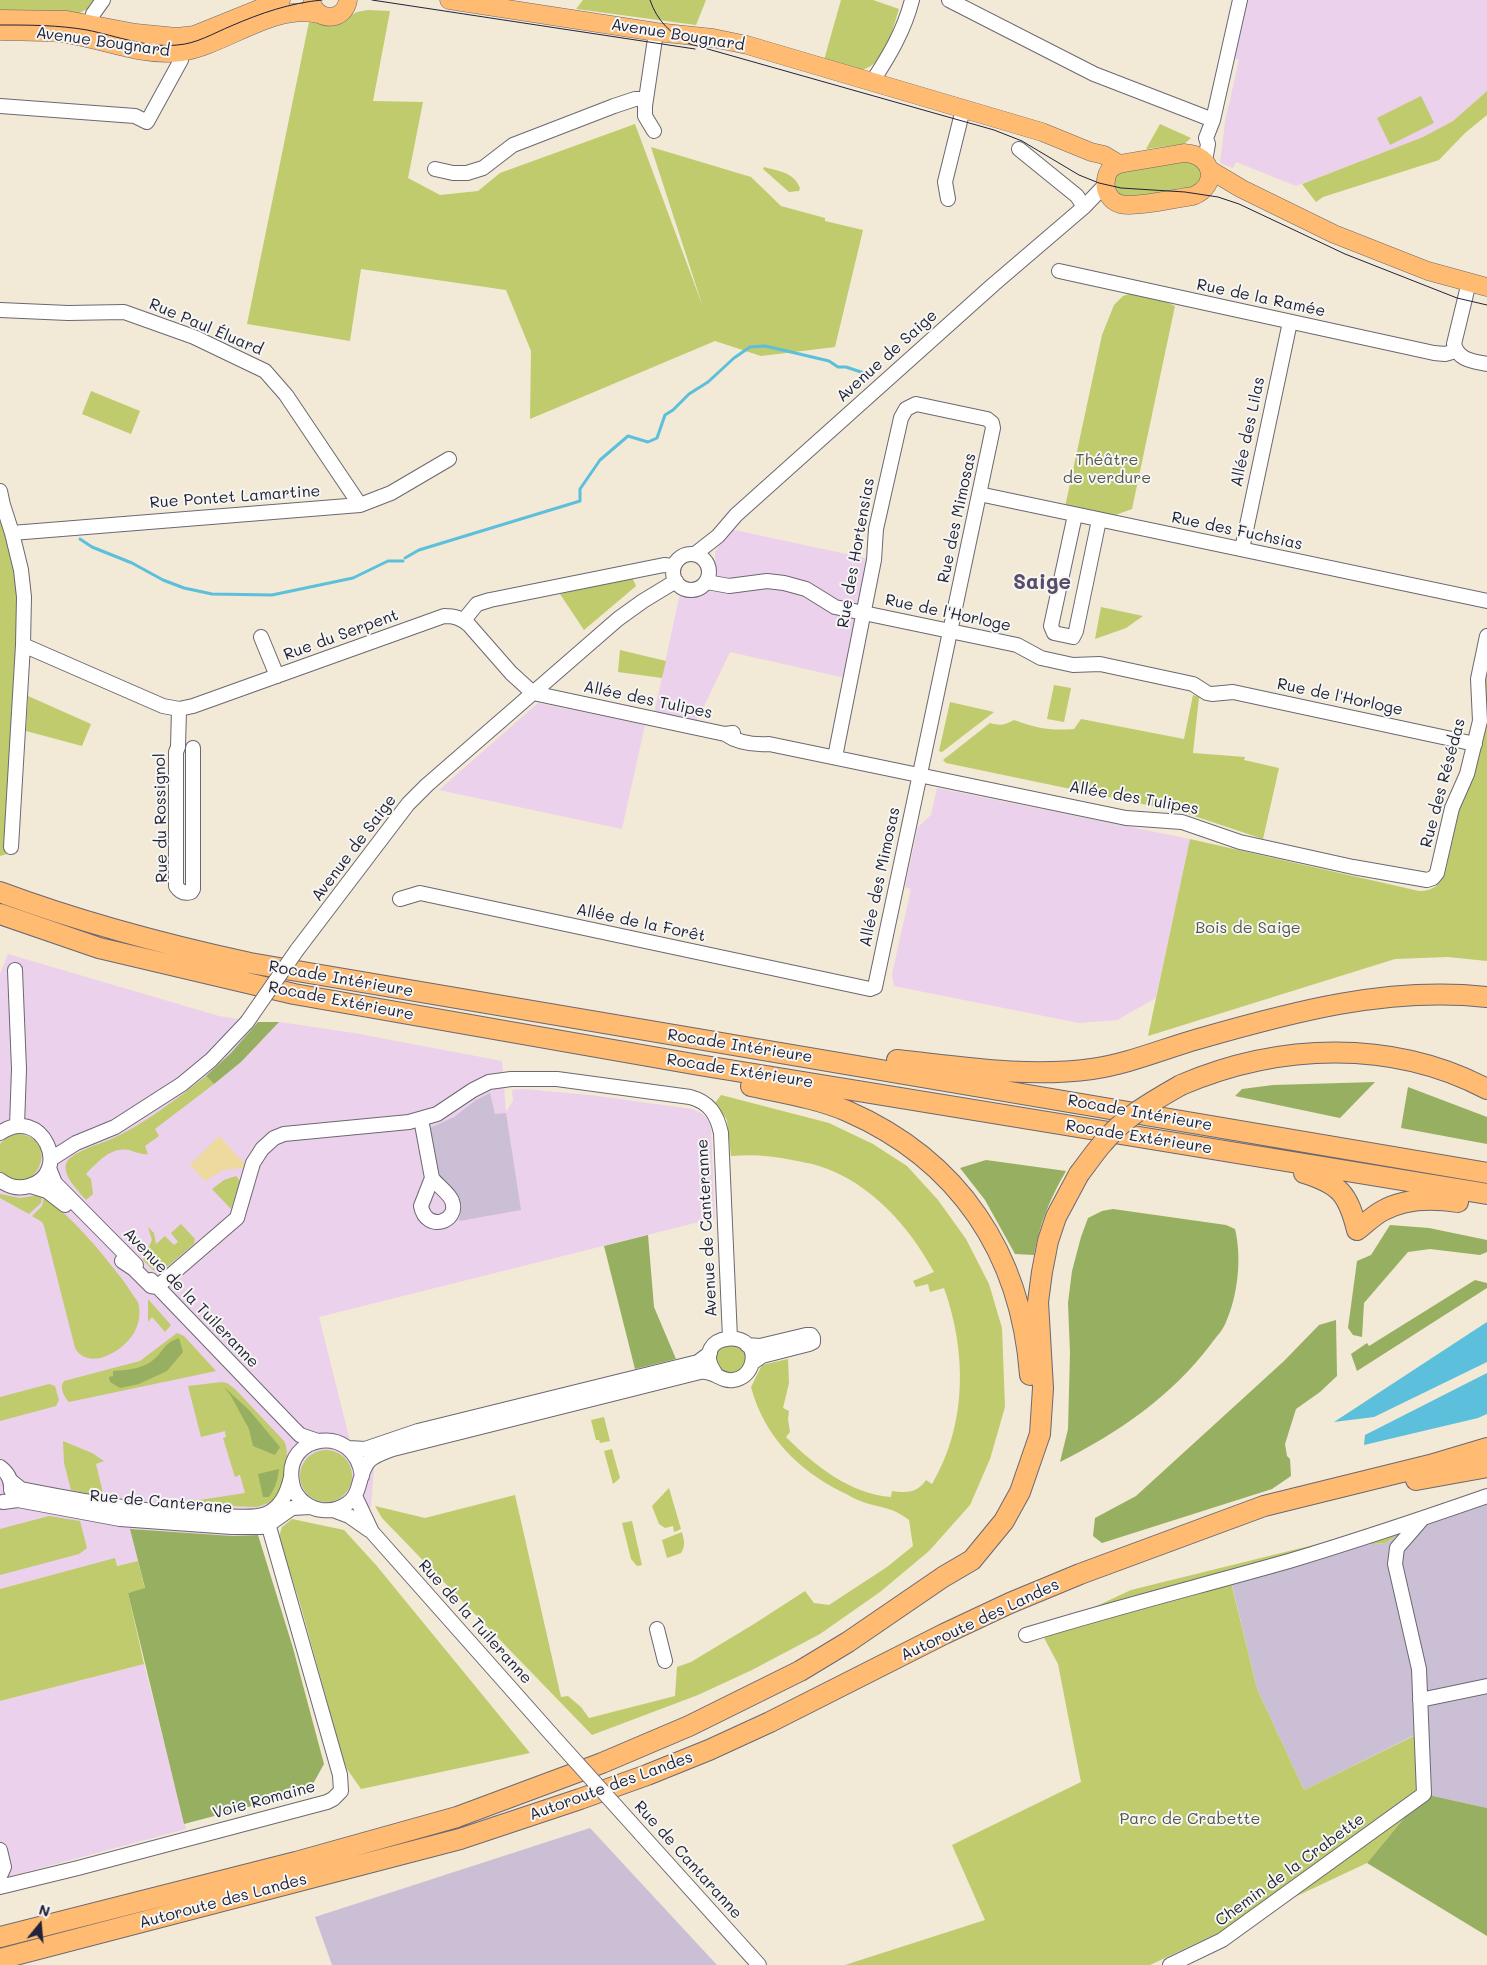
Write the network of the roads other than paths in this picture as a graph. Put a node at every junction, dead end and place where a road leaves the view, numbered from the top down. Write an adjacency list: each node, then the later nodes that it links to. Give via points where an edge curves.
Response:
1 (103, 0): 10 (street)
2 (281, 0): 10 (main road, Avenue Bougnard, via 194,35 177,37 136,33)
3 (449, 0): 12 (main road, Avenue Bougnard)
4 (912, 0): 14 (street, via 900,35)
5 (949, 0): 18 (street, via 1094,74)
6 (1240, 0): 18 (street)
7 (352, 2): 8 (main road, Avenue Bougnard, via 334,17 323,16)
8 (315, 7): 13 (main road, Avenue Bougnard, via 311,12 263,21)
9 (0, 19): 10 (main road, Avenue Bougnard, via 47,18)
10 (91, 23)
11 (0, 32): 13 (main road, Avenue Bougnard, via 68,34 134,49)
12 (656, 32): 14 (main road, Avenue Bougnard, via 747,45); 15 (street)
13 (180, 52): 16 (street, via 181,60 147,122 135,116)
14 (872, 82): 17 (main road, Avenue Bougnard)
15 (646, 99): 19 (street, via 646,116); 22 (street, via 614,106 513,145 483,168 467,173)
16 (0, 106)
17 (963, 109): 23 (main road, Avenue Bougnard, via 1104,154); 24 (street, via 945,182)
18 (1213, 120): 21 (street, via 1206,138 1208,144)
19 (654, 131)
20 (1019, 149): 26 (street, via 1076,196)
21 (1203, 168): 23 (main road); 25 (main road, via 1200,194 1133,205); 28 (main road, via 1220,185 1242,188 1319,228 1439,278)
22 (435, 169)
23 (1111, 172): 25 (main road, via 1106,191); 26 (street, Avenue de Saige)
24 (948, 199)
25 (1120, 204): 26 (street)
26 (1084, 207): 44 (street, Avenue de Saige, via 736,515)
27 (1059, 271): 32 (street, Rue de la Ramée)
28 (1468, 286): 29 (main road); 30 (main road); 33 (street, via 1455,341)
29 (1487, 287)
30 (1487, 295)
31 (0, 310): 40 (street, Rue Paul Éluard, via 124,312 194,338 265,370 286,395)
32 (1290, 322): 33 (street, Rue de la Ramée, via 1434,353); 45 (street, Allée des Lilas)
33 (1456, 352): 34 (street, via 1464,358)
34 (1487, 364)
35 (956, 413): 38 (street, Rue des Mimosas, via 987,419 992,423); 52 (street, Rue des Hortensias, via 916,404 906,409 900,418 876,529 874,560)
36 (449, 459): 40 (street, Rue Pontet Lamartine, via 391,493)
37 (0, 491): 39 (street)
38 (979, 494): 41 (street, Rue des Fuchsias); 54 (street, Rue des Mimosas)
39 (1, 504): 43 (street)
40 (360, 505): 43 (street, Rue Pontet Lamartine)
41 (1075, 515): 42 (street, Rue des Fuchsias); 42 (street, via 1051,626 1054,633 1073,637)
42 (1099, 520): 45 (street, Rue des Fuchsias)
43 (12, 533): 57 (street, via 24,597)
44 (718, 536): 46 (street, Avenue de Saige); 47 (street, Avenue de Saige)
45 (1242, 549): 51 (street, Rue des Fuchsias)
46 (695, 554): 47 (street); 48 (street, Avenue de Saige, via 684,556)
47 (708, 564): 50 (street, Avenue de Saige)
48 (674, 566): 49 (street); 53 (street, via 664,565 490,600 477,604)
49 (676, 582): 50 (street, via 692,590); 58 (street, Avenue de Saige, via 624,614)
50 (707, 582): 52 (street, Rue de l'Horloge, via 729,586 768,581 784,583 806,589 835,607)
51 (1487, 601)
52 (863, 614): 54 (street, Rue de l'Horloge); 65 (street, Rue des Hortensias)
53 (464, 620): 59 (street, Rue du Serpent, via 444,616); 60 (street)
54 (951, 632): 63 (street, Rue de l'Horloge, via 1017,645 1041,658 1080,665 1100,664 1193,684 1207,693 1233,692); 66 (street, Rue des Mimosas)
55 (1487, 636): 63 (street, Rue des Résédas, via 1478,679 1480,722)
56 (261, 637): 59 (street)
57 (23, 645): 62 (street, via 163,706); 67 (street)
58 (553, 675): 60 (street, Avenue de Saige); 61 (street, Allée des Tulipes, via 557,695)
59 (277, 676): 62 (street, Rue du Serpent)
60 (533, 694): 61 (street, Allée des Tulipes); 83 (street, Avenue de Saige, bridge, via 408,804 247,1022 211,1060 182,1084 116,1127)
61 (564, 700): 65 (street, Allée des Tulipes, via 725,734 734,740 757,745 769,744)
62 (179, 709): 64 (street, Rue du Rossignol, via 176,886 186,893 193,889)
63 (1475, 744): 68 (street, Rue des Résédas, via 1467,774 1452,808 1439,867)
64 (193, 748)
65 (835, 758): 66 (street, Allée des Tulipes)
66 (920, 774): 68 (street, Allée des Tulipes, via 1126,818 1182,822 1240,842 1420,880); 73 (street, Allée des Mimosas)
67 (11, 847)
68 (1433, 878)
69 (0, 892): 75 (highway, Rocade Intérieure, via 122,933 250,963)
70 (400, 899): 73 (street, Allée de la Forêt, via 420,893 860,988)
71 (0, 914): 76 (highway, Rocade Extérieure, via 99,948 294,994)
72 (15, 970): 79 (street, via 19,1069)
73 (875, 987)
74 (1487, 997): 75 (highway, via 1436,994 1357,1001 1269,1018 1094,1069 1009,1072 844,1054)
75 (811, 1058): 85 (highway, Rocade Intérieure)
76 (699, 1064): 82 (highway, Rocade Extérieure); 116 (highway, via 747,1085 846,1111 892,1134 936,1167 973,1207 1006,1267 1020,1308 1029,1357 1029,1415 1016,1469 993,1516)
77 (1487, 1089): 116 (highway, bridge, via 1466,1078 1408,1060 1354,1052 1285,1055 1224,1069 1181,1085 1149,1102 1124,1121 1079,1174 1056,1217 1048,1241 1038,1302 1042,1412 1040,1434 1030,1467 1004,1521 972,1560)
78 (422, 1119): 86 (street); 92 (street, Avenue de Canteranne, via 396,1125 296,1131 274,1138 254,1163 237,1218); 93 (street, Avenue de Canteranne, via 448,1108 480,1085 511,1079 572,1081 690,1097 704,1102 714,1113 721,1133)
79 (17, 1126): 80 (street); 81 (street, via 37,1131)
80 (0, 1133)
81 (44, 1138): 83 (street); 84 (street, Avenue de la Tuileranne, via 50,1149)
82 (1175, 1142): 89 (highway, Rocade Extérieure); 90 (highway, via 1328,1181 1345,1196 1357,1230 1382,1211 1409,1201 1439,1199)
83 (76, 1143): 84 (street, Avenue de Saige)
84 (50, 1163): 88 (street, Avenue de Saige, via 45,1175); 92 (street, Avenue de la Tuileranne, via 55,1184)
85 (1487, 1173)
86 (432, 1178)
87 (0, 1180): 88 (street, Avenue de la Tuileranne, via 13,1187)
88 (32, 1186): 91 (street, Avenue de la Tuileranne, via 56,1196)
89 (1487, 1194)
90 (1487, 1206)
91 (122, 1261): 92 (street, via 151,1286); 101 (street, Avenue de la Tuileranne, via 288,1434 293,1441)
92 (157, 1287): 98 (street, Avenue de la Tuileranne, via 300,1435)
93 (730, 1338): 94 (street); 95 (street, via 717,1342)
94 (747, 1345): 96 (street); 96 (street, via 760,1346 806,1335 813,1338 809,1344 762,1356)
95 (710, 1353): 97 (street); 99 (street, via 698,1362 418,1431 365,1449)
96 (752, 1363): 97 (street, via 740,1378 726,1380)
97 (715, 1374): 104 (street, via 700,1372 393,1449 371,1459)
98 (318, 1440): 99 (street, via 329,1440); 101 (street)
99 (349, 1448): 104 (street, via 358,1461)
100 (1487, 1448): 115 (highway, via 1264,1506)
101 (295, 1458): 105 (street)
102 (0, 1467): 106 (street)
103 (1487, 1467): 115 (highway, via 1391,1485)
104 (362, 1476): 107 (street)
105 (291, 1477): 110 (street, via 296,1494); 113 (street, via 288,1490)
106 (11, 1481): 109 (street, via 10,1493); 113 (street, Rue de Canterane, via 21,1489 152,1512)
107 (355, 1496): 111 (street, via 348,1504); 114 (street, Rue de la Tuileranne)
108 (1487, 1496): 112 (street)
109 (2, 1503): 113 (street, Rue de Canterane, via 18,1500 120,1519 232,1527 261,1527)
110 (310, 1507): 111 (street); 113 (street, via 292,1508)
111 (333, 1510): 114 (street, Rue de la Tuileranne, via 349,1516)
112 (1423, 1518): 118 (street, via 1288,1561); 121 (street, via 1397,1548 1395,1564 1419,1669)
113 (268, 1519): 125 (street, Voie Romaine, via 340,1775 341,1791 327,1802)
114 (372, 1532): 122 (street, Rue de la Tuileranne)
115 (1193, 1533): 127 (highway, Autoroute des Landes, via 1097,1567 1010,1603 770,1722 664,1768 580,1799 460,1839)
116 (943, 1577): 126 (highway, Autoroute des Landes, via 800,1671 688,1726 602,1763 457,1817)
117 (657, 1629): 119 (street)
118 (1026, 1635)
119 (665, 1661)
120 (1487, 1686): 121 (street)
121 (1420, 1700): 129 (street, Chemin de la Crabette, via 1424,1794 1222,1940)
122 (552, 1735): 128 (street, Rue de Cantaranne, bridge)
123 (0, 1850): 124 (street, via 4,1867)
124 (0, 1876)
125 (0, 1887)
126 (0, 1938)
127 (0, 1959)
128 (759, 1965)
129 (1170, 1965)

